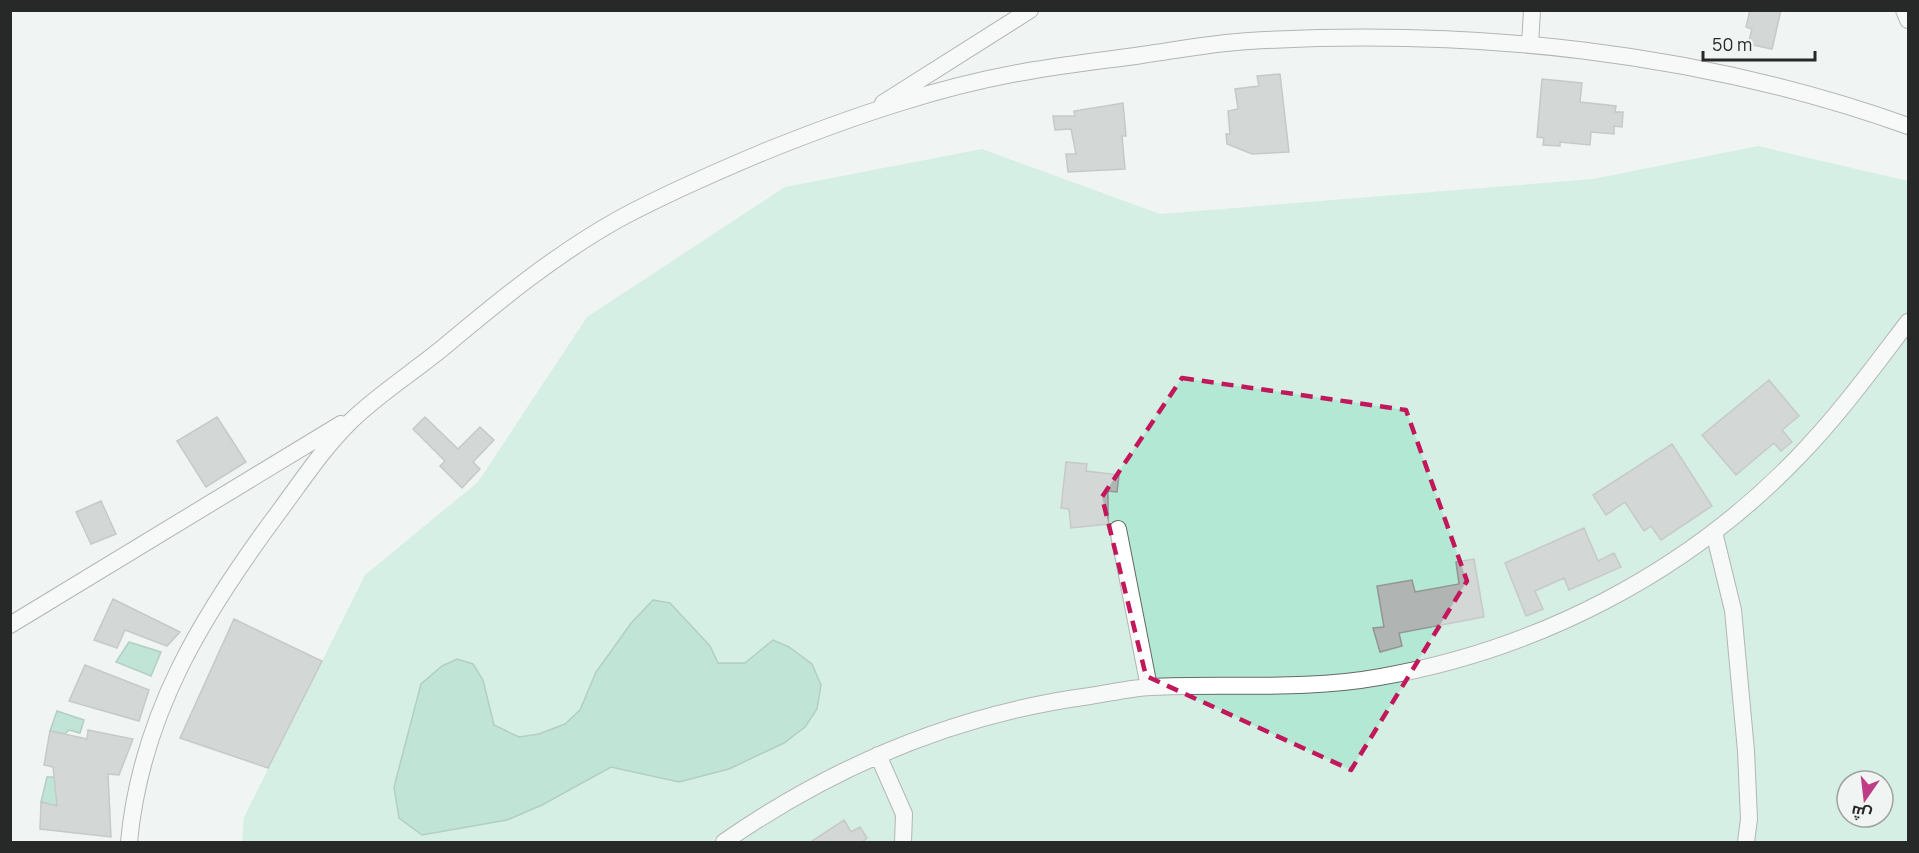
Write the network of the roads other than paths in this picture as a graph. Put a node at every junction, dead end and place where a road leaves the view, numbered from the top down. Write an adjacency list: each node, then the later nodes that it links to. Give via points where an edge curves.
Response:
1 (1030, 10): 6 (street)
2 (1533, 10): 5 (street)
3 (1904, 10): 4 (street)
4 (1908, 20)
5 (1530, 45): 6 (street, via 1394,36 1247,41 1031,70); 7 (street, via 1714,71 1809,94)
6 (869, 112): 9 (street, via 682,187 603,228 508,293)
7 (1908, 126)
8 (1908, 322): 11 (street, via 1821,433 1771,484)
9 (355, 416): 12 (street); 15 (street, via 308,471 250,550 209,611 174,677 144,757)
10 (1118, 529): 13 (street)
11 (1714, 532): 13 (street, via 1584,611 1518,640 1454,661 1317,685); 18 (street, via 1733,610 1747,762)
12 (10, 625)
13 (1149, 687): 14 (street, via 1004,711 939,730)
14 (878, 755): 16 (street, via 812,788); 17 (street, via 904,814)
15 (129, 843)
16 (724, 843)
17 (903, 843)
18 (1746, 843)

